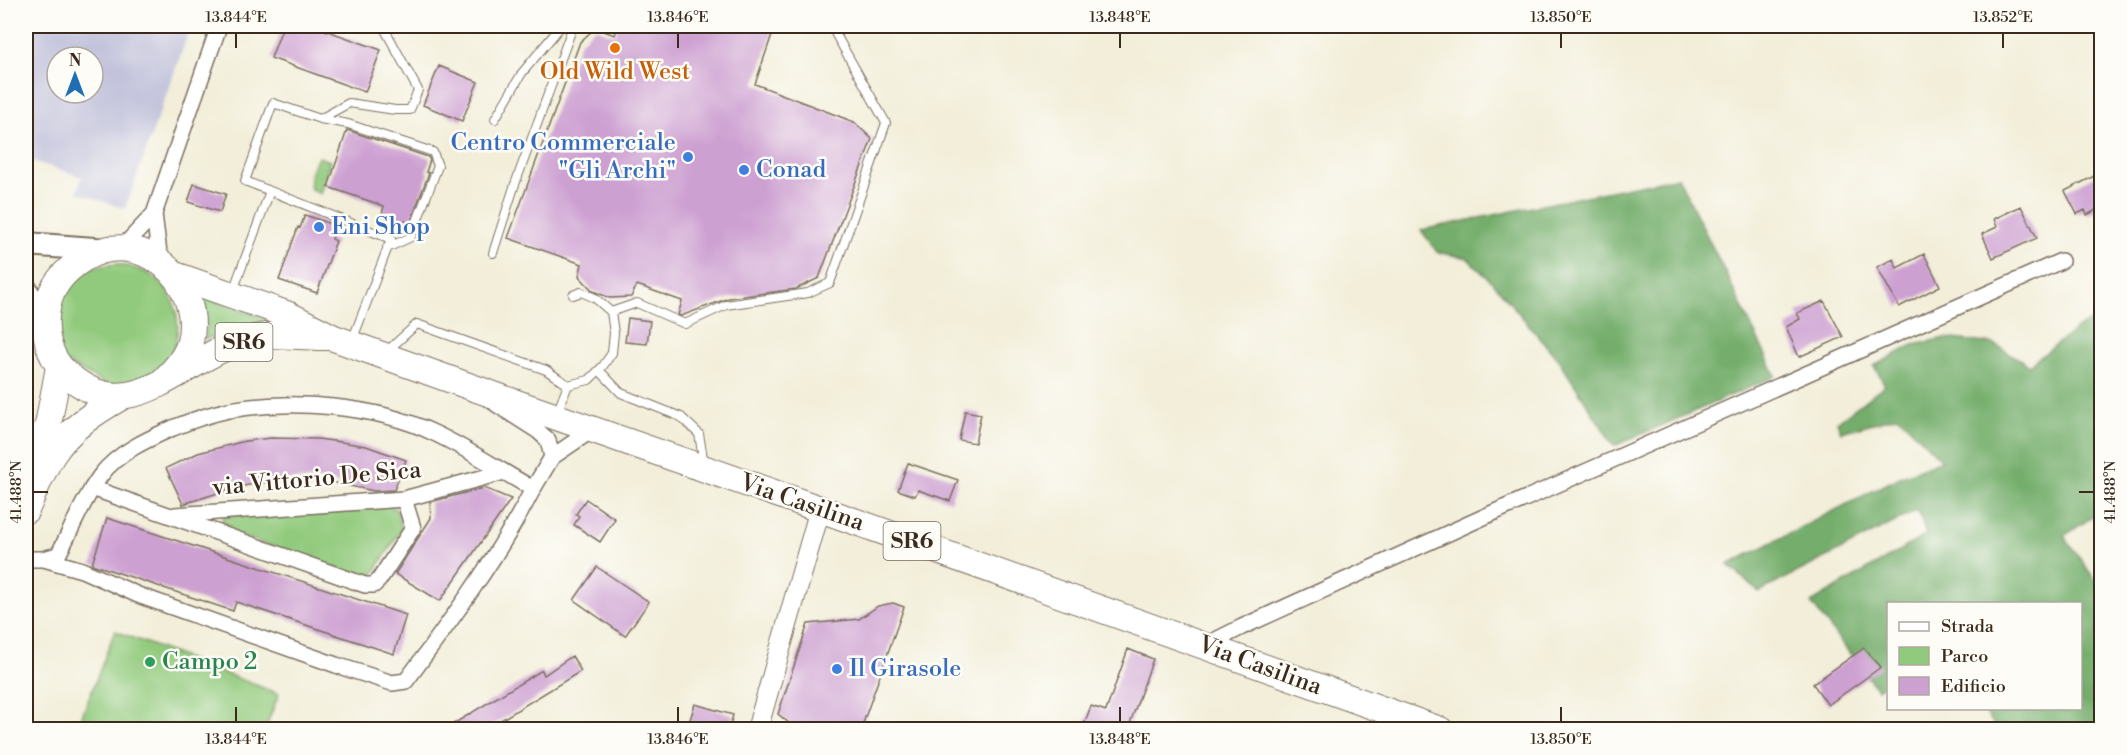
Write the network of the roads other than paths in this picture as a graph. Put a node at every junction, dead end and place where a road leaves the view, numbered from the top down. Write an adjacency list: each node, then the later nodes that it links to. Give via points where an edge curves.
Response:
1 (219, 26): 9 (street)
2 (383, 26): 6 (lane, via 418,90 410,110 349,103)
3 (561, 26): 7 (lane, via 522,73)
4 (573, 26): 13 (lane)
5 (831, 26): 19 (lane, via 886,123 830,283 808,293 726,305 685,324 638,303)
6 (320, 119): 8 (lane, via 273,103 245,181); 11 (lane, via 348,124 433,152 438,166 411,237)
7 (495, 119)
8 (270, 191): 11 (lane, via 391,238); 17 (lane)
9 (154, 214): 12 (street); 15 (street)
10 (26, 244): 12 (main road)
11 (387, 248): 21 (lane)
12 (115, 249): 15 (main road, Via Casilina / SR6, via 143,252); 20 (main road, Via Casilina / SR6, via 89,255 71,266 57,281 48,300)
13 (493, 253)
14 (2061, 261): 44 (street, via 1486,516)
15 (167, 268): 17 (main road, Via Casilina / SR6); 25 (main road, Via Casilina / SR6, via 188,296 193,320 190,343 179,365)
16 (26, 290): 20 (main road)
17 (232, 295): 21 (main road, Via Casilina / SR6)
18 (573, 295): 19 (lane, via 581,292 595,298)
19 (611, 312): 24 (lane, via 612,352)
20 (45, 321): 23 (main road, Via Casilina / SR6, via 48,345)
21 (343, 340): 22 (main road, Via Casilina / SR6); 25 (main road, Via Casilina / SR6, via 266,335 225,348)
22 (383, 355): 26 (main road, Via Casilina / SR6); 27 (lane, via 417,324 546,370)
23 (59, 367): 28 (main road, Via Casilina / SR6, via 76,383 98,394); 31 (main road)
24 (599, 370): 27 (lane, via 589,380); 33 (lane, via 621,393 681,417 699,434)
25 (162, 382): 28 (main road, Via Casilina / SR6)
26 (463, 384): 29 (main road, Via Casilina / SR6); 32 (street, via 538,431 548,440)
27 (568, 385): 29 (lane)
28 (121, 397): 31 (main road, Via Casilina, via 90,415)
29 (556, 417): 30 (main road, Via Casilina / SR6)
30 (592, 430): 32 (street); 33 (main road, Via Casilina / SR6)
31 (46, 452): 35 (main road); 40 (main road)
32 (552, 457): 37 (street)
33 (705, 469): 39 (main road, Via Casilina / SR6)
34 (504, 472): 36 (street, via 433,432 394,419 342,408 268,406 227,410 155,436 126,453 102,473); 37 (street); 38 (street, via Vittorio De Sica)
35 (26, 476)
36 (92, 488): 41 (street); 43 (street, via 58,555)
37 (533, 489): 43 (street, via 517,519 406,681 392,683 336,665)
38 (404, 499): 41 (street, via Vittorio De Sica); 41 (street, via 413,528 374,585)
39 (820, 509): 44 (main road, Via Casilina / SR6); 45 (street)
40 (26, 510)
41 (169, 515)
42 (26, 559): 43 (street)
43 (43, 559)
44 (1204, 646): 46 (main road, Via Casilina / SR6)
45 (762, 727)
46 (1440, 729)

